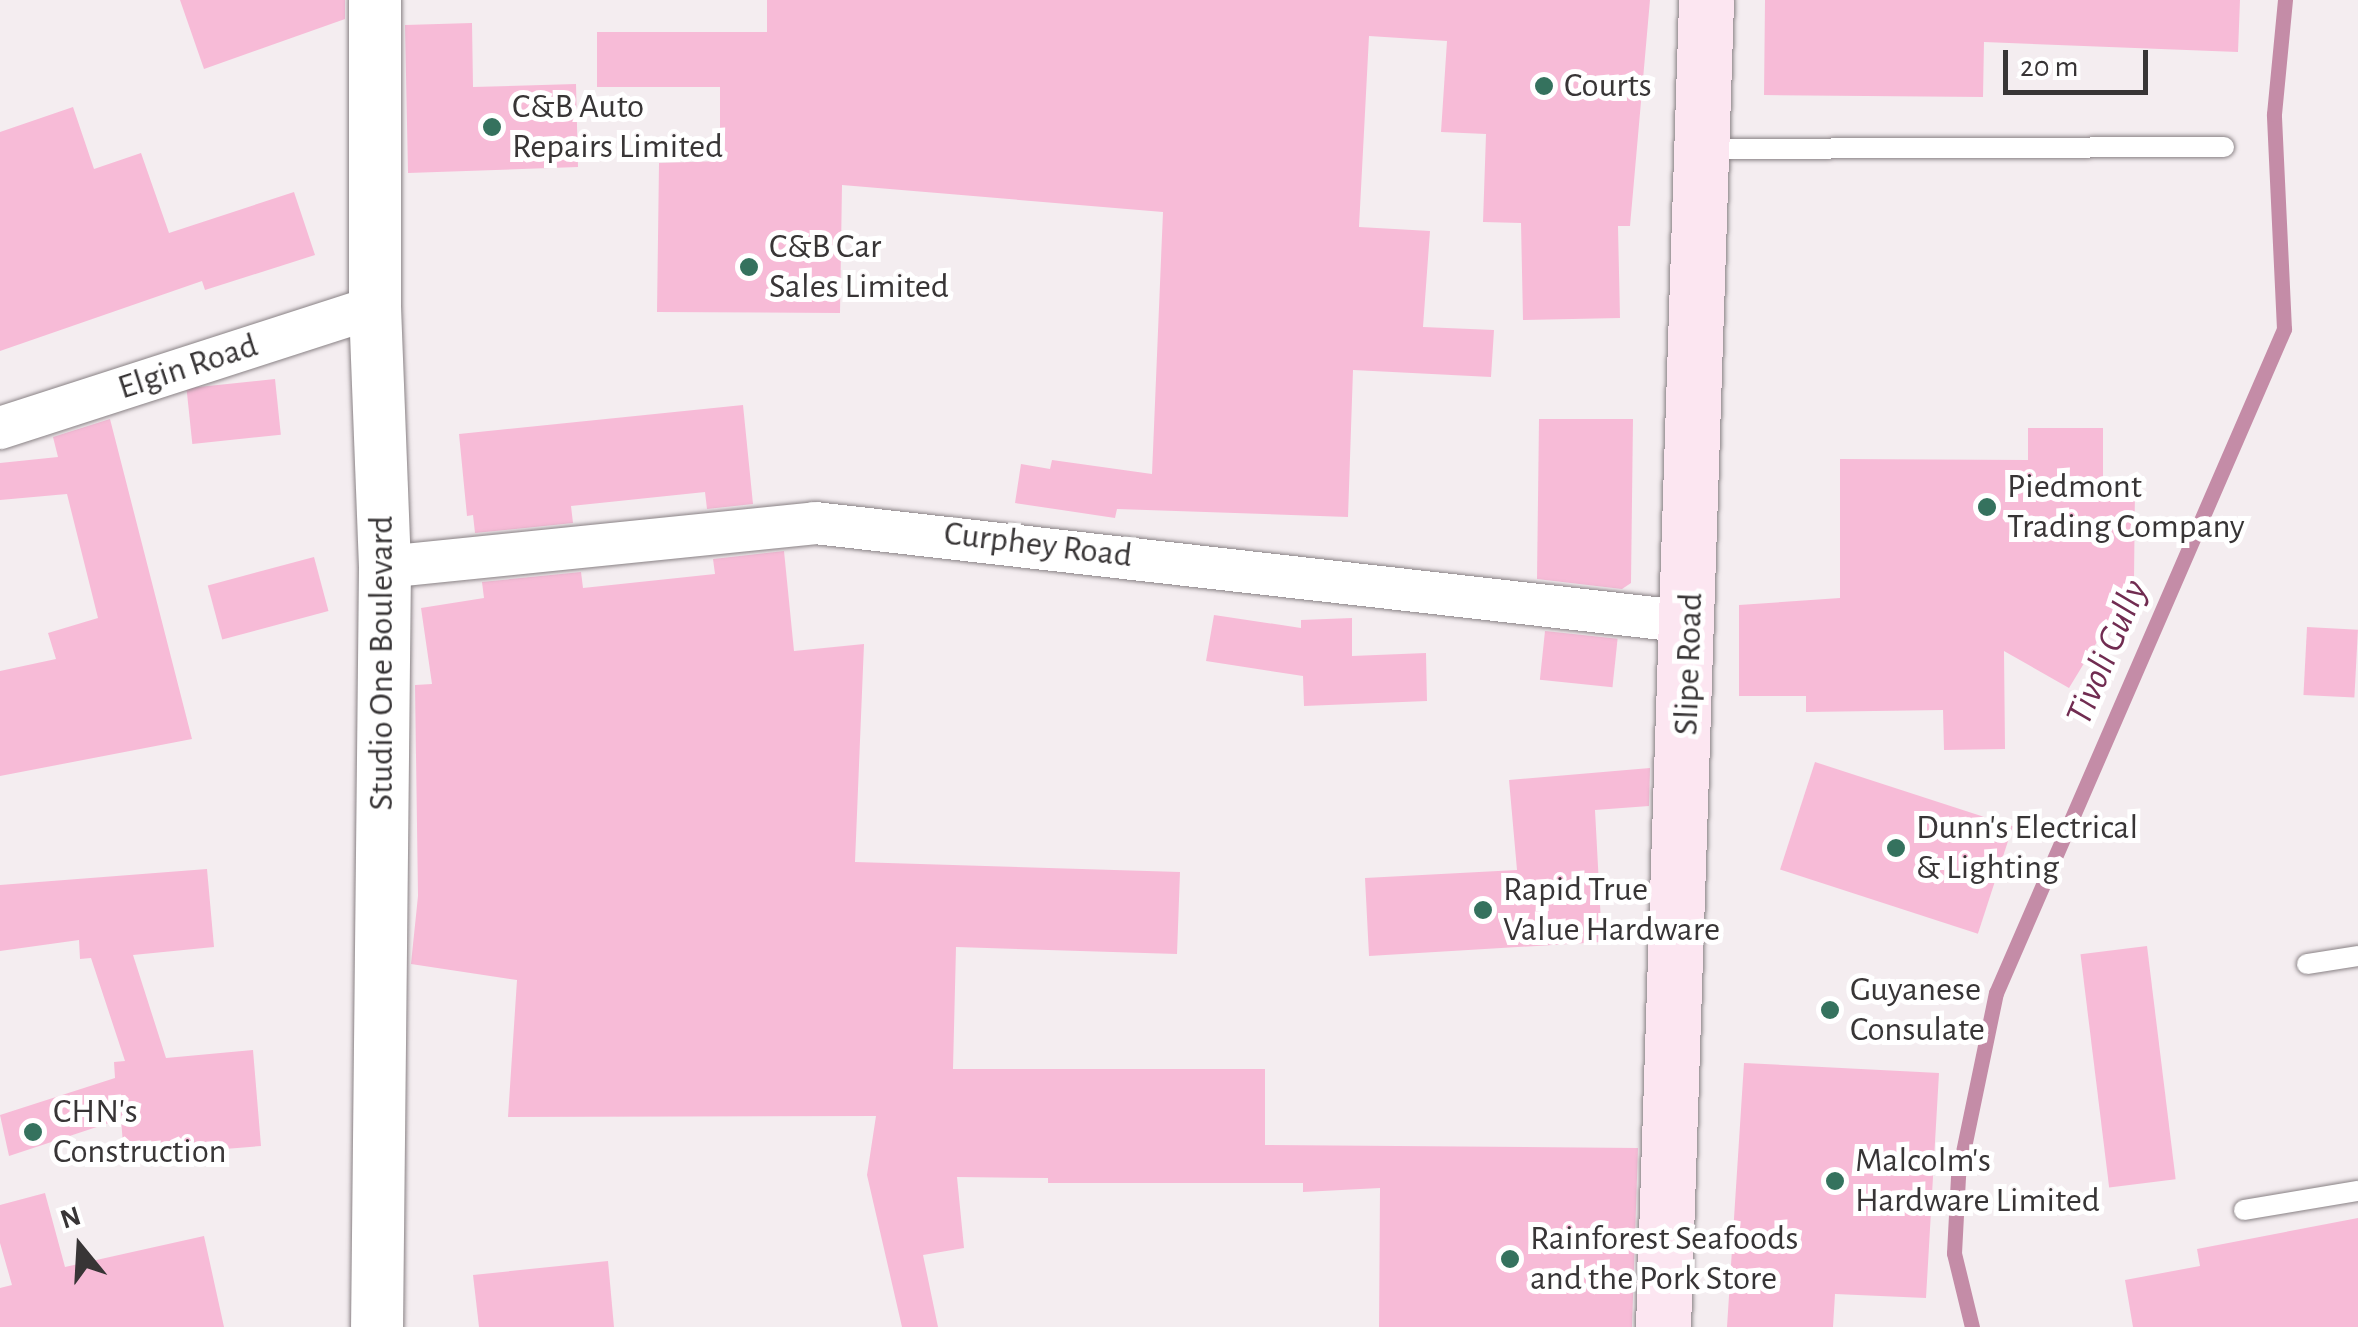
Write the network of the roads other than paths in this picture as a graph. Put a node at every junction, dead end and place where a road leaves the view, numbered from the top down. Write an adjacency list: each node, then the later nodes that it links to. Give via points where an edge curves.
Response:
1 (376, 0): 5 (street, Studio One Boulevard)
2 (1706, 0): 4 (main road, Slipe Road)
3 (2224, 147): 4 (lane)
4 (1703, 148): 8 (main road, Slipe Road)
5 (375, 307): 6 (street, Elgin Road); 7 (street, Studio One Boulevard)
6 (0, 428)
7 (385, 567): 8 (street, Curphey Road, via 815,523); 13 (street, Studio One Boulevard)
8 (1690, 622): 14 (main road, Slipe Road)
9 (2358, 956): 10 (lane)
10 (2307, 964)
11 (2358, 1191): 12 (lane)
12 (2244, 1210)
13 (377, 1327)
14 (1663, 1327)

